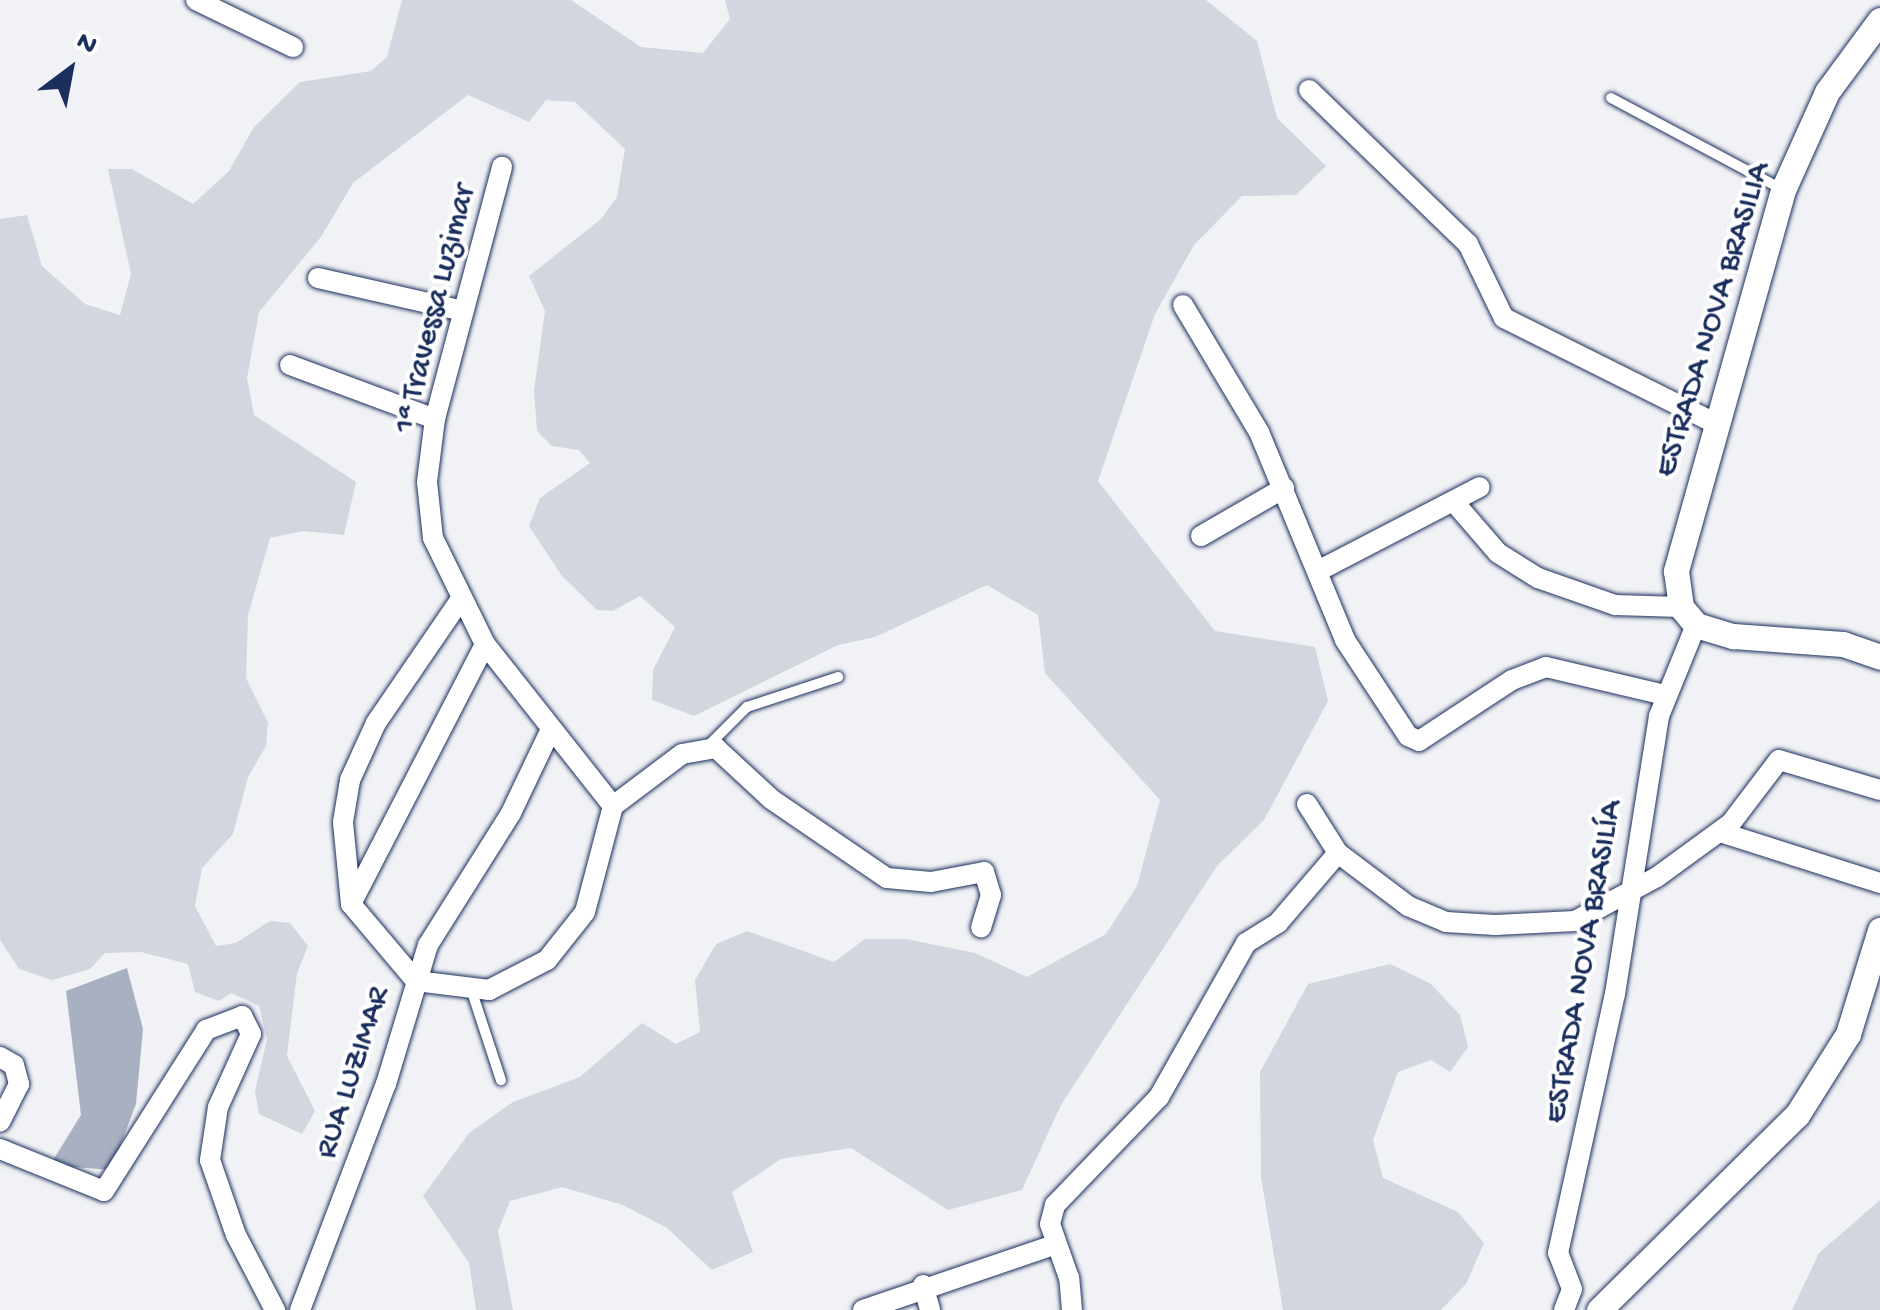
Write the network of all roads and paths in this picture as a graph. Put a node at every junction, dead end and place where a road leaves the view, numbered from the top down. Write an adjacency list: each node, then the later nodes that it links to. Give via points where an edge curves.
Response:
1 (196, 0): 3 (street)
2 (1876, 20): 7 (street, ESTRADA NOVA BRASILIA, via 1827,92)
3 (293, 47)
4 (1309, 90): 13 (street, via 1468,244 1504,318)
5 (1611, 98): 7 (lane)
6 (502, 167): 10 (street, 1ª Travessa Luzimar)
7 (1784, 190): 13 (street, ESTRADA NOVA BRASILIA)
8 (318, 278): 10 (street)
9 (1184, 305): 15 (street, via 1260,432)
10 (463, 311): 12 (street, 1ª Travessa Luzimar)
11 (290, 365): 12 (street)
12 (435, 419): 19 (street, 1ª Travessa Luzimar, via 428,508)
13 (1715, 423): 20 (street, ESTRADA NOVA BRASILIA, via 1678,552)
14 (1480, 487): 16 (street)
15 (1284, 488): 17 (street); 18 (street)
16 (1454, 502): 18 (street); 20 (street, via 1518,568 1615,604)
17 (1201, 536)
18 (1318, 571): 24 (street, via 1344,640 1414,740 1512,680 1546,667)
19 (459, 602): 21 (street, 1ª Travessa Luzimar); 34 (street, via 404,676 350,780 343,822)
20 (1688, 616): 22 (street, via 1733,636 1843,644); 24 (street, ESTRADA NOVA BRASILÍA)
21 (486, 644): 25 (street, 1ª Travessa Luzimar); 34 (street)
22 (1880, 658)
23 (838, 677): 26 (lane, via 747,707)
24 (1664, 695): 33 (street, ESTRADA NOVA BRASILÍA)
25 (551, 729): 29 (street, 1ª Travessa Luzimar); 37 (street, via 511,813 428,945)
26 (709, 746): 29 (street, via 668,762); 35 (street, via 733,758 771,799 887,878 931,882 984,872 991,896)
27 (1880, 790): 30 (street, via 1784,759)
28 (1307, 804): 31 (street)
29 (613, 806): 38 (street, via 579,926 515,981)
30 (1720, 832): 32 (street); 33 (street)
31 (1338, 853): 33 (street, via 1408,906 1464,925 1563,924); 43 (street, via 1278,923 1246,943 1159,1097 1121,1144 1062,1194 1050,1214)
32 (1880, 883)
33 (1632, 891): 50 (street, ESTRADA NOVA BRASILÍA, via 1558,1254 1572,1288)
34 (351, 904): 37 (street, RUA LUZIMAR)
35 (981, 928)
36 (1880, 930): 51 (street, via 1848,1034 1798,1115)
37 (416, 980): 38 (street); 46 (street, RUA LUZIMAR, via 386,1084)
38 (472, 992): 40 (lane)
39 (0, 1056): 41 (street, via 14,1065 19,1084)
40 (501, 1080)
41 (0, 1122)
42 (0, 1149): 45 (street, via 104,1191 206,1030 242,1016 251,1034 218,1106 210,1160 236,1235)
43 (1054, 1245): 44 (street); 49 (street, via 1066,1264)
44 (923, 1284): 47 (street); 48 (street)
45 (275, 1310)
46 (300, 1310)
47 (862, 1310)
48 (930, 1310)
49 (1072, 1310)
50 (1564, 1310)
51 (1599, 1310)

